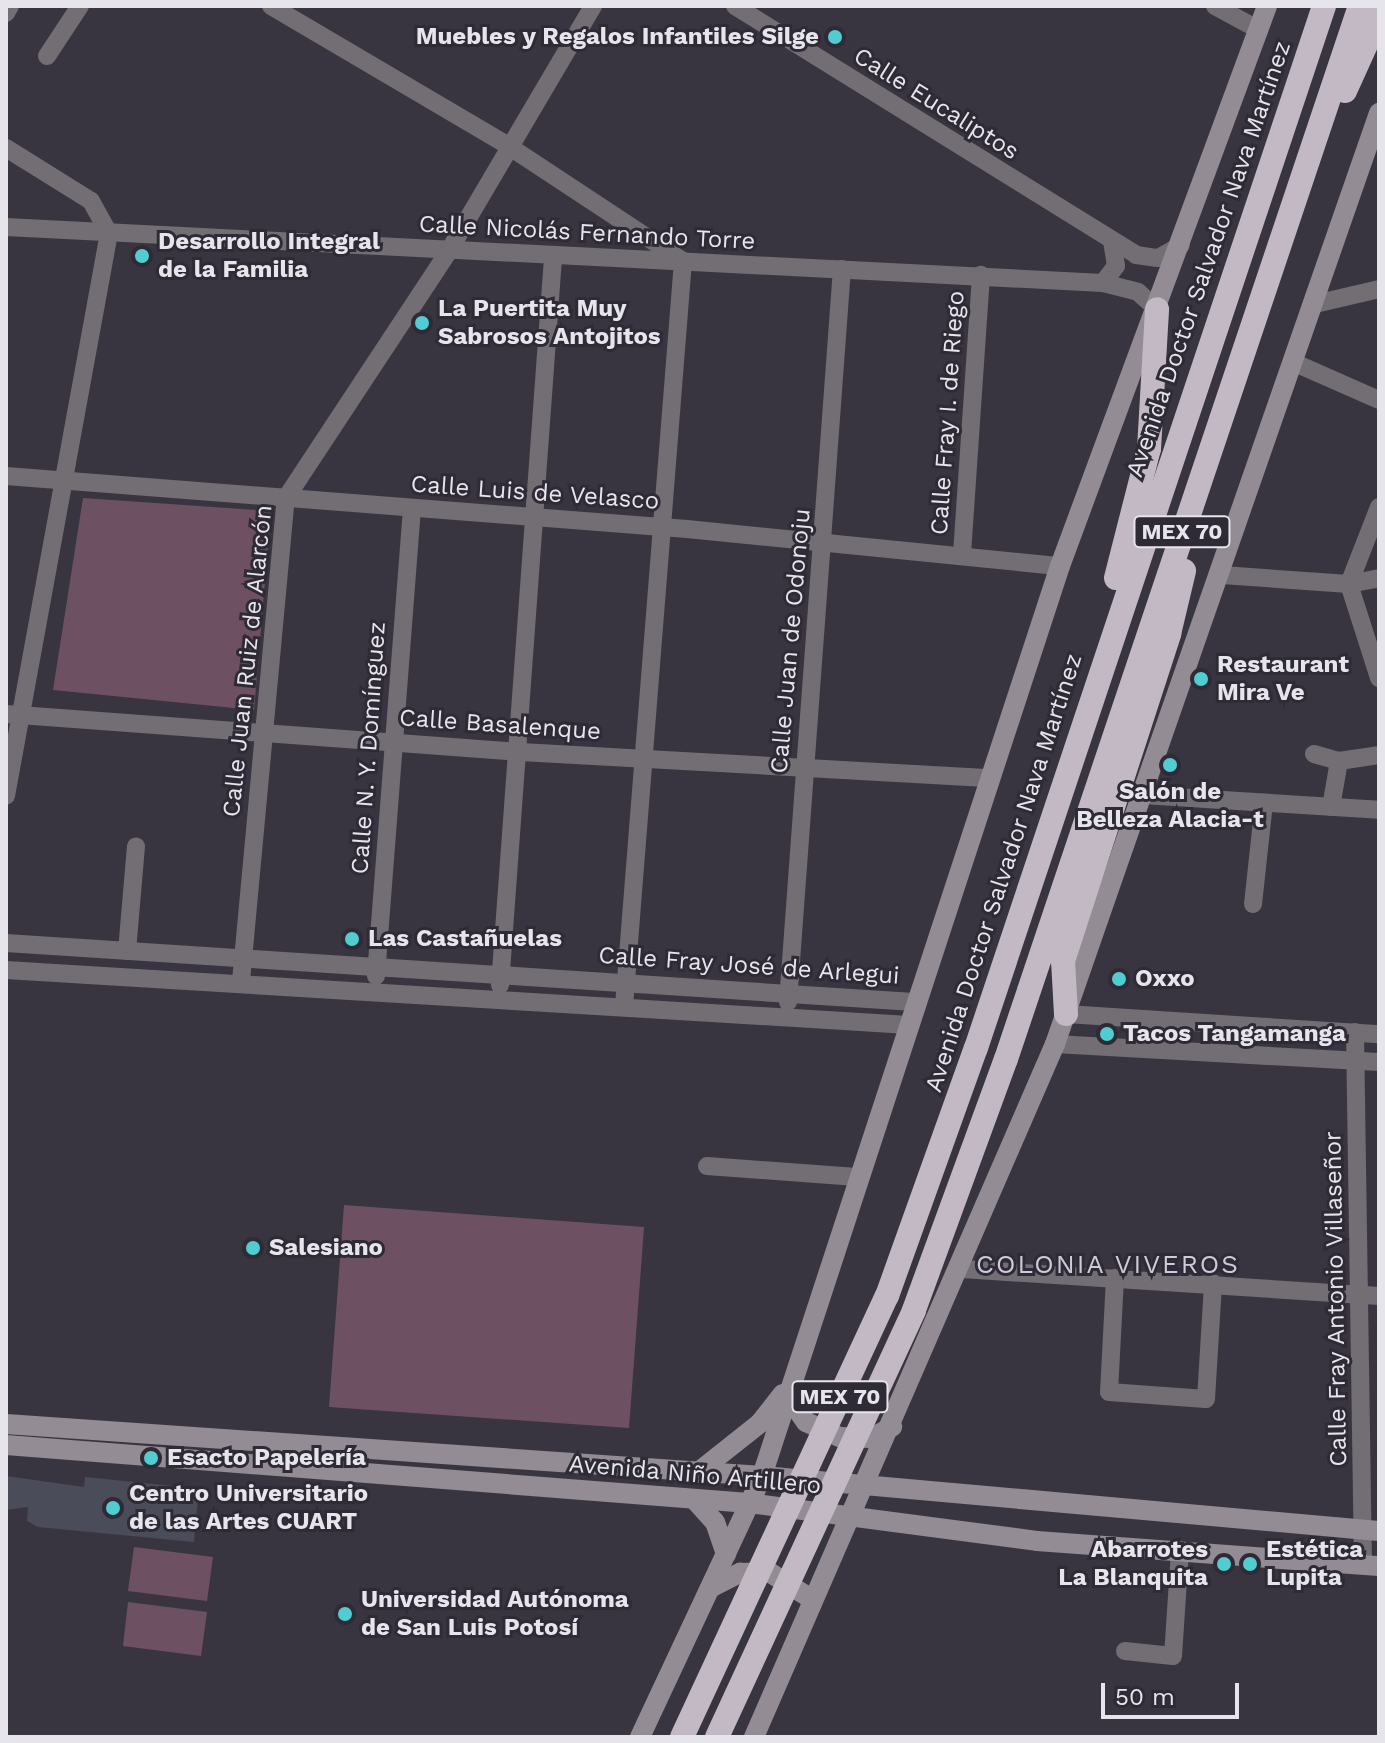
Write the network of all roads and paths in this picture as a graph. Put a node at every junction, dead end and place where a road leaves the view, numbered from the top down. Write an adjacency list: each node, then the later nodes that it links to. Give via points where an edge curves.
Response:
1 (10, 6): 10 (street)
2 (80, 6): 13 (street)
3 (271, 6): 15 (street)
4 (593, 6): 15 (street, Calle Juan Ruiz de Alarcón)
5 (735, 6): 20 (street, Calle Eucaliptos)
6 (1215, 6): 12 (street)
7 (1267, 6): 12 (main road, Avenida Doctor Salvador Nava Martínez)
8 (1324, 6): 48 (highway, Avenida Doctor Salvador Nava Martínez / MEX 70)
9 (1360, 6): 17 (highway, MEX 70)
10 (6, 13)
11 (1379, 16): 17 (highway)
12 (1259, 30): 21 (main road, Avenida Doctor Salvador Nava Martínez)
13 (47, 56)
14 (1379, 113): 29 (main road)
15 (510, 147): 22 (street, Calle Juan Ruiz de Alarcón); 24 (street)
16 (6, 148): 19 (street, via 91,201)
17 (1288, 217): 35 (highway, MEX 70)
18 (6, 227): 19 (street, Calle Nicolás Fernando Torre)
19 (109, 233): 22 (street, Calle Nicolás Fernando Torre); 34 (street)
20 (1112, 242): 21 (street, Calle Eucaliptos, via 1148,259); 27 (street, via 1116,266)
21 (1181, 245): 30 (main road, Avenida Doctor Salvador Nava Martínez)
22 (450, 249): 23 (street, Calle Nicolás Fernando Torre); 36 (street, Calle Juan Ruiz de Alarcón)
23 (553, 258): 24 (street, Calle Nicolás Fernando Torre); 39 (street)
24 (683, 261): 25 (street, Calle Nicolás Fernando Torre); 40 (street)
25 (842, 269): 26 (street, Calle Nicolás Fernando Torre); 41 (street, Calle Juan de Odonoju)
26 (981, 275): 27 (street, Calle Nicolás Fernando Torre); 42 (street, Calle Fray I. de Riego)
27 (1103, 283): 30 (street, Calle Nicolás Fernando Torre, via 1138,292)
28 (1379, 289): 29 (street)
29 (1315, 304): 31 (main road)
30 (1157, 309): 43 (main road, Avenida Doctor Salvador Nava Martínez); 48 (highway, via 1149,449)
31 (1295, 363): 32 (street); 44 (main road)
32 (1379, 400)
33 (6, 476): 34 (street, Calle Luis de Velasco)
34 (66, 481): 36 (street, Calle Luis de Velasco); 49 (street)
35 (1198, 485): 79 (highway, via 1169,634 1063,961); 114 (highway, MEX 70, bridge, via 1006,1059 914,1310)
36 (286, 498): 38 (street, Calle Luis de Velasco); 50 (street, Calle Juan Ruiz de Alarcón)
37 (1379, 507): 46 (street)
38 (412, 509): 39 (street, Calle Luis de Velasco); 51 (street, Calle N. Y. Domínguez)
39 (535, 518): 40 (street, Calle Luis de Velasco); 52 (street)
40 (661, 527): 41 (street, Calle Luis de Velasco); 55 (street)
41 (824, 542): 42 (street, Calle Luis de Velasco); 57 (street, Calle Juan de Odonoju)
42 (962, 554): 43 (street, Calle Luis de Velasco)
43 (1060, 566): 58 (main road, Avenida Doctor Salvador Nava Martínez)
44 (1222, 575): 46 (street); 59 (main road)
45 (1379, 578): 46 (street)
46 (1349, 584): 47 (street)
47 (1379, 678)
48 (1096, 685): 113 (highway, Avenida Doctor Salvador Nava Martínez / MEX 70, bridge, via 887,1296)
49 (14, 714): 50 (street, Calle Basalenque); 60 (street)
50 (264, 734): 51 (street, Calle Basalenque); 68 (street, Calle Juan Ruiz de Alarcón)
51 (392, 741): 52 (street, Calle Basalenque); 69 (street, Calle N. Y. Domínguez)
52 (521, 752): 55 (street, Calle Basalenque); 71 (street)
53 (1314, 754): 56 (street)
54 (1379, 755): 56 (street)
55 (644, 759): 57 (street, Calle Basalenque); 73 (street)
56 (1339, 761): 62 (street)
57 (804, 768): 58 (street, Calle Basalenque); 75 (street, Calle Juan de Odonoju)
58 (990, 778): 77 (main road, Avenida Doctor Salvador Nava Martínez)
59 (1143, 795): 61 (street); 79 (main road)
60 (6, 796)
61 (1264, 803): 62 (street); 65 (street)
62 (1331, 807): 63 (street)
63 (1379, 810)
64 (136, 846): 67 (street)
65 (1253, 904)
66 (6, 943): 67 (street, Calle Fray José de Arlegui)
67 (127, 951): 68 (street, Calle Fray José de Arlegui)
68 (244, 956): 69 (street, Calle Fray José de Arlegui); 72 (street, Calle Juan Ruiz de Alarcón)
69 (377, 966): 71 (street, Calle Fray José de Arlegui); 74 (street, Calle N. Y. Domínguez)
70 (6, 970): 72 (street, Calle Fray José de Arlegui)
71 (501, 974): 73 (street, Calle Fray José de Arlegui); 76 (street)
72 (241, 981): 74 (street, Calle Fray José de Arlegui)
73 (626, 982): 75 (street, Calle Fray José de Arlegui); 78 (street)
74 (375, 991): 76 (street, Calle Fray José de Arlegui)
75 (789, 992): 77 (street, Calle Fray José de Arlegui); 80 (street, Calle Juan de Odonoju)
76 (499, 997): 78 (street, Calle Fray José de Arlegui)
77 (914, 1002): 81 (main road, Avenida Doctor Salvador Nava Martínez)
78 (624, 1005): 80 (street, Calle Fray José de Arlegui)
79 (1066, 1014): 82 (street); 84 (main road)
80 (786, 1016): 81 (street, Calle Fray José de Arlegui)
81 (908, 1025): 88 (main road, Avenida Doctor Salvador Nava Martínez)
82 (1355, 1032): 83 (street); 85 (street, Calle Fray Antonio Villaseñor)
83 (1379, 1034)
84 (1055, 1044): 85 (street); 89 (main road)
85 (1355, 1061): 86 (street); 92 (street, Calle Fray Antonio Villaseñor)
86 (1379, 1062)
87 (707, 1166): 88 (street)
88 (857, 1177): 93 (main road, Avenida Doctor Salvador Nava Martínez)
89 (962, 1269): 90 (street); 95 (main road)
90 (1115, 1278): 91 (street); 91 (street, via 1109,1392 1206,1399)
91 (1213, 1283): 92 (street)
92 (1370, 1296): 105 (street, Calle Fray Antonio Villaseñor)
93 (789, 1390): 95 (main road, via 806,1422 839,1437 871,1438); 99 (main road, via 760,1423); 100 (main road, Avenida Doctor Salvador Nava Martínez)
94 (6, 1424): 96 (main road, Avenida Niño Artillero)
95 (892, 1427): 101 (main road)
96 (277, 1443): 98 (main road); 99 (main road, Avenida Niño Artillero)
97 (6, 1445): 98 (main road, Avenida Niño Artillero)
98 (274, 1466): 102 (main road, Avenida Niño Artillero)
99 (697, 1473): 100 (main road, Avenida Niño Artillero)
100 (762, 1476): 101 (main road, Avenida Niño Artillero); 103 (main road, Avenida Doctor Salvador Nava Martínez)
101 (863, 1489): 104 (main road); 105 (main road, Avenida Niño Artillero)
102 (694, 1499): 103 (main road, Avenida Niño Artillero); 107 (main road, via 715,1522)
103 (749, 1503): 104 (main road, Avenida Niño Artillero); 107 (main road, Avenida Doctor Salvador Nava Martínez)
104 (850, 1517): 106 (main road, Avenida Niño Artillero, via 1037,1541); 110 (main road)
105 (1371, 1530): 108 (street, Calle Fray Antonio Villaseñor)
106 (1180, 1550): 108 (main road, Avenida Niño Artillero); 111 (street, via 1173,1656)
107 (726, 1554): 109 (main road, Avenida Doctor Salvador Nava Martínez)
108 (1371, 1565)
109 (710, 1588): 110 (main road, via 740,1573 769,1572); 112 (main road, Avenida Doctor Salvador Nava Martínez)
110 (813, 1600): 115 (main road)
111 (1125, 1651)
112 (640, 1737)
113 (682, 1737)
114 (717, 1737)
115 (754, 1737)

